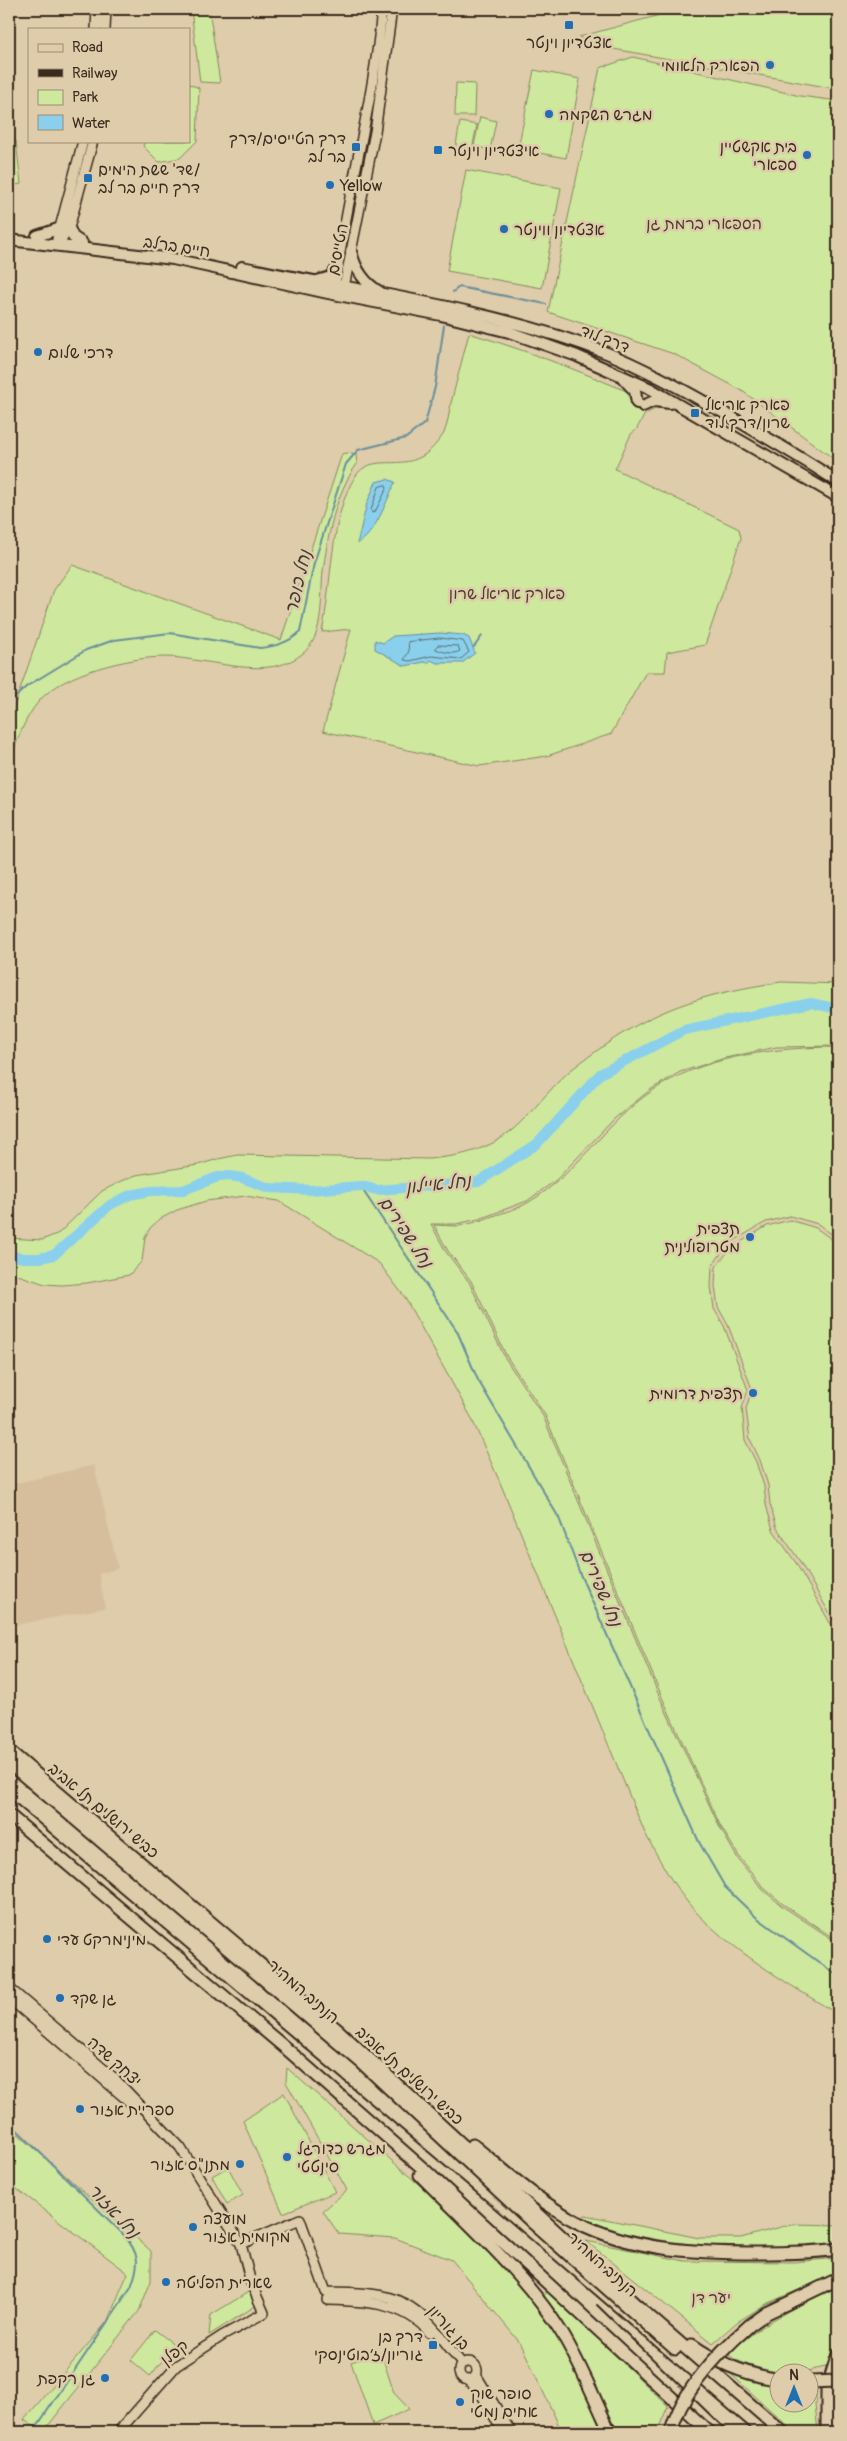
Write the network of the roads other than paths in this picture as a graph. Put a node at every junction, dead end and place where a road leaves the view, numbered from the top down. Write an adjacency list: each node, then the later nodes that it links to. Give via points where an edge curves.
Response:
1 (97, 9): 5 (street)
2 (106, 9): 6 (street)
3 (382, 9): 16 (street, הטייסים, via 378,50)
4 (392, 9): 15 (street, הטייסים, via 375,132)
5 (96, 28)
6 (105, 28)
7 (83, 142): 9 (street)
8 (93, 142): 9 (street)
9 (65, 228): 11 (main road); 13 (street); 14 (main road)
10 (9, 233): 11 (main road, חיים ברלב)
11 (37, 236): 13 (main road, חיים ברלב)
12 (9, 240): 13 (main road, חיים ברלב)
13 (60, 242): 14 (main road, חיים ברלב); 18 (main road, חיים ברלב)
14 (82, 242): 17 (main road, חיים ברלב, via 175,253)
15 (352, 251): 18 (street, הטייסים); 19 (main road, via 364,280)
16 (338, 267): 17 (main road, via 329,278); 18 (street, הטייסים)
17 (314, 281): 18 (main road, חיים ברלב)
18 (340, 290): 19 (main road, דרך לוד); 20 (main road, דרך לוד, via 509,332)
19 (390, 296): 22 (main road, דרך לוד, via 518,326 607,354 664,379)
20 (619, 374): 21 (main road, דרך לוד); 21 (main road, via 635,391 640,405 658,401)
21 (685, 406): 23 (main road, דרך לוד)
22 (838, 482)
23 (838, 497)
24 (9, 1751): 29 (highway, כביש ירושלים תל אביב)
25 (9, 1763): 50 (highway, הנתיב המהיר, via 357,2058 609,2292)
26 (9, 1815): 30 (highway)
27 (9, 1988): 31 (street, יצחק שדה, via 114,2078 180,2147)
28 (9, 1998): 31 (street, יצחק שדה, via 127,2099)
29 (381, 2069): 33 (highway, via 527,2189 578,2222 608,2235 641,2244 719,2254); 35 (highway, כביש ירושלים תל אביב)
30 (363, 2117): 47 (highway, via 527,2286 559,2329); 49 (highway)
31 (191, 2166): 32 (street, יצחק שדה)
32 (241, 2244): 36 (street, יצחק שדה, via 251,2284); 38 (street, בן גוריון, via 300,2219 327,2296 377,2295 403,2303 427,2321)
33 (838, 2249)
34 (838, 2278): 48 (highway, bridge, via 750,2325 718,2355 699,2379)
35 (636, 2304): 40 (highway, via 708,2357); 51 (highway, כביש ירושלים תל אביב)
36 (264, 2313): 44 (street, קפלן, via 176,2366)
37 (838, 2354): 52 (highway, via 827,2389)
38 (461, 2367): 39 (street, via 467,2362 475,2365); 41 (street, via 461,2376)
39 (476, 2376): 41 (street); 46 (street)
40 (770, 2378)
41 (467, 2380): 45 (street, via 479,2390)
42 (838, 2381): 43 (highway, bridge)
43 (820, 2382)
44 (118, 2432)
45 (503, 2432)
46 (511, 2432)
47 (608, 2432)
48 (670, 2432)
49 (709, 2432)
50 (770, 2432)
51 (782, 2432)
52 (828, 2432)

